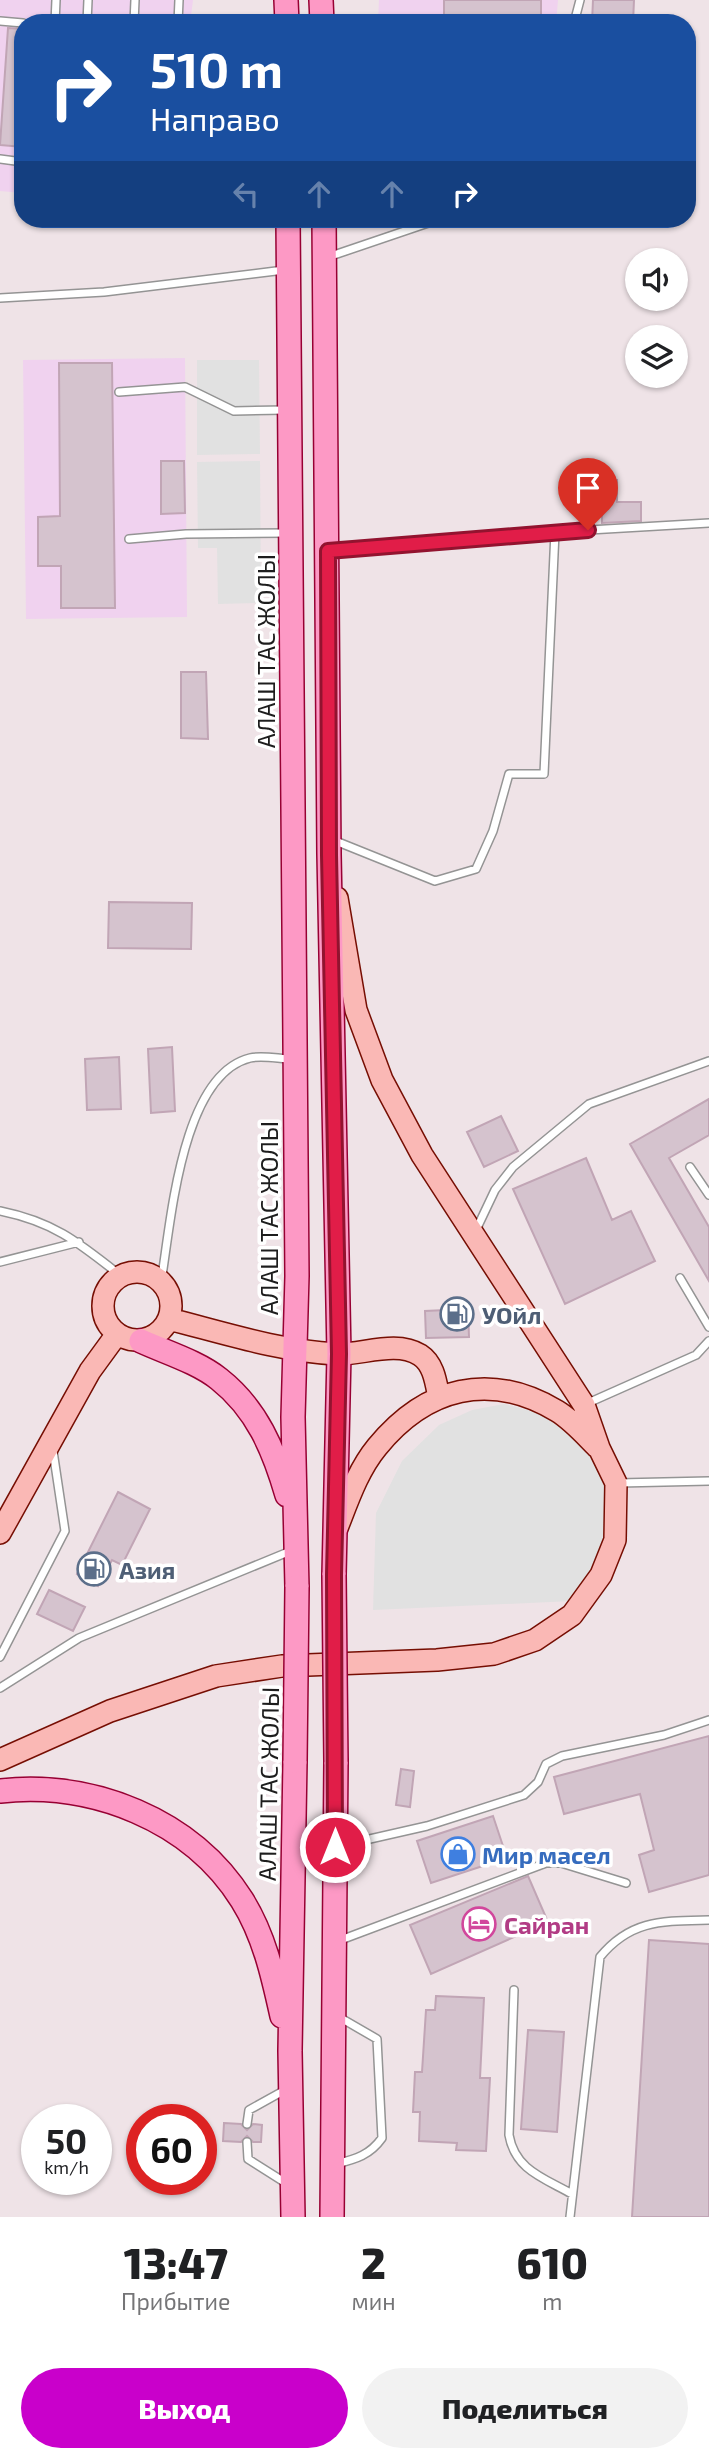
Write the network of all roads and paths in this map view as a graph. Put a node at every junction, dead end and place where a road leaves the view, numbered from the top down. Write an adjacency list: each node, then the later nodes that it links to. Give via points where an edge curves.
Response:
1 (288, 228): 5 (main road, АЛАШ ТАС ЖОЛЫ)
2 (324, 228): 4 (main road)
3 (413, 228): 4 (lane)
4 (324, 258): 13 (main road)
5 (288, 270): 6 (lane, via 104,292); 8 (main road, АЛАШ ТАС ЖОЛЫ)
6 (0, 298)
7 (119, 392): 8 (lane, via 185,387 234,411)
8 (289, 410): 11 (main road, АЛАШ ТАС ЖОЛЫ)
9 (709, 523): 10 (lane)
10 (555, 532): 13 (lane); 14 (lane, via 544,775 509,774 476,869 435,881)
11 (291, 533): 12 (lane); 15 (main road, АЛАШ ТАС ЖОЛЫ)
12 (129, 539)
13 (328, 551): 14 (main road)
14 (329, 846): 20 (main road, via 356,1010 382,1080 422,1155); 32 (main road)
15 (293, 1059): 25 (lane, via 251,1057 232,1065 205,1095 187,1135); 31 (main road, АЛАШ ТАС ЖОЛЫ)
16 (709, 1061): 20 (lane, via 589,1104 513,1167 495,1190)
17 (690, 1167): 18 (lane)
18 (709, 1195)
19 (0, 1210): 21 (lane, via 59,1229)
20 (474, 1234): 34 (main road)
21 (79, 1242): 22 (lane); 23 (lane)
22 (0, 1262)
23 (121, 1276): 25 (main road, via 142,1272); 28 (main road, via 105,1293 103,1304 109,1326)
24 (680, 1278): 27 (lane)
25 (161, 1282): 26 (main road, via 171,1299)
26 (169, 1319): 29 (main road, via 158,1334); 31 (main road)
27 (709, 1327)
28 (117, 1334): 29 (main road); 35 (main road, via 90,1371)
29 (141, 1340): 39 (main road, via 218,1377 251,1411 275,1455)
30 (709, 1341): 34 (lane, via 696,1355)
31 (295, 1350): 32 (main road); 39 (main road, АЛАШ ТАС ЖОЛЫ)
32 (339, 1354): 33 (main road, via 392,1348 419,1354 428,1361); 40 (main road)
33 (439, 1398): 36 (main road, via 482,1387 517,1391 559,1412); 40 (main road, via 406,1416 377,1447 357,1479)
34 (584, 1405): 36 (main road)
35 (51, 1441): 41 (main road); 43 (lane, via 65,1531)
36 (599, 1448): 38 (main road)
37 (709, 1481): 38 (lane)
38 (616, 1483): 46 (main road, via 615,1540 601,1575 572,1615 535,1640 494,1654 282,1666 216,1676 110,1711)
39 (296, 1525): 42 (main road, АЛАШ ТАС ЖОЛЫ)
40 (337, 1531): 48 (main road, bridge)
41 (0, 1533)
42 (296, 1549): 44 (lane, via 79,1638); 54 (main road, АЛАШ ТАС ЖОЛЫ, bridge)
43 (0, 1657)
44 (0, 1688)
45 (709, 1720): 48 (lane, via 664,1735 562,1756 546,1765 538,1782 524,1795 427,1826)
46 (2, 1756)
47 (0, 1791): 54 (main road, via 29,1788 115,1802 163,1823 203,1854 241,1899 269,1958)
48 (335, 1847): 51 (main road)
49 (626, 1883): 51 (lane, via 561,1863 546,1863)
50 (709, 1920): 60 (lane, via 641,1925 612,1942 600,1957)
51 (334, 1943): 53 (main road)
52 (514, 1990): 60 (lane, via 512,2152 521,2165)
53 (334, 2014): 58 (main road); 58 (lane, via 377,2039 382,2138 362,2157)
54 (290, 2051): 55 (main road, АЛАШ ТАС ЖОЛЫ)
55 (292, 2087): 56 (lane, via 249,2110); 59 (main road, АЛАШ ТАС ЖОЛЫ)
56 (247, 2124)
57 (247, 2142): 59 (lane, via 248,2159)
58 (332, 2165): 62 (main road)
59 (294, 2189): 61 (main road, АЛАШ ТАС ЖОЛЫ)
60 (572, 2194): 63 (lane)
61 (293, 2217)
62 (332, 2217)
63 (570, 2217)

